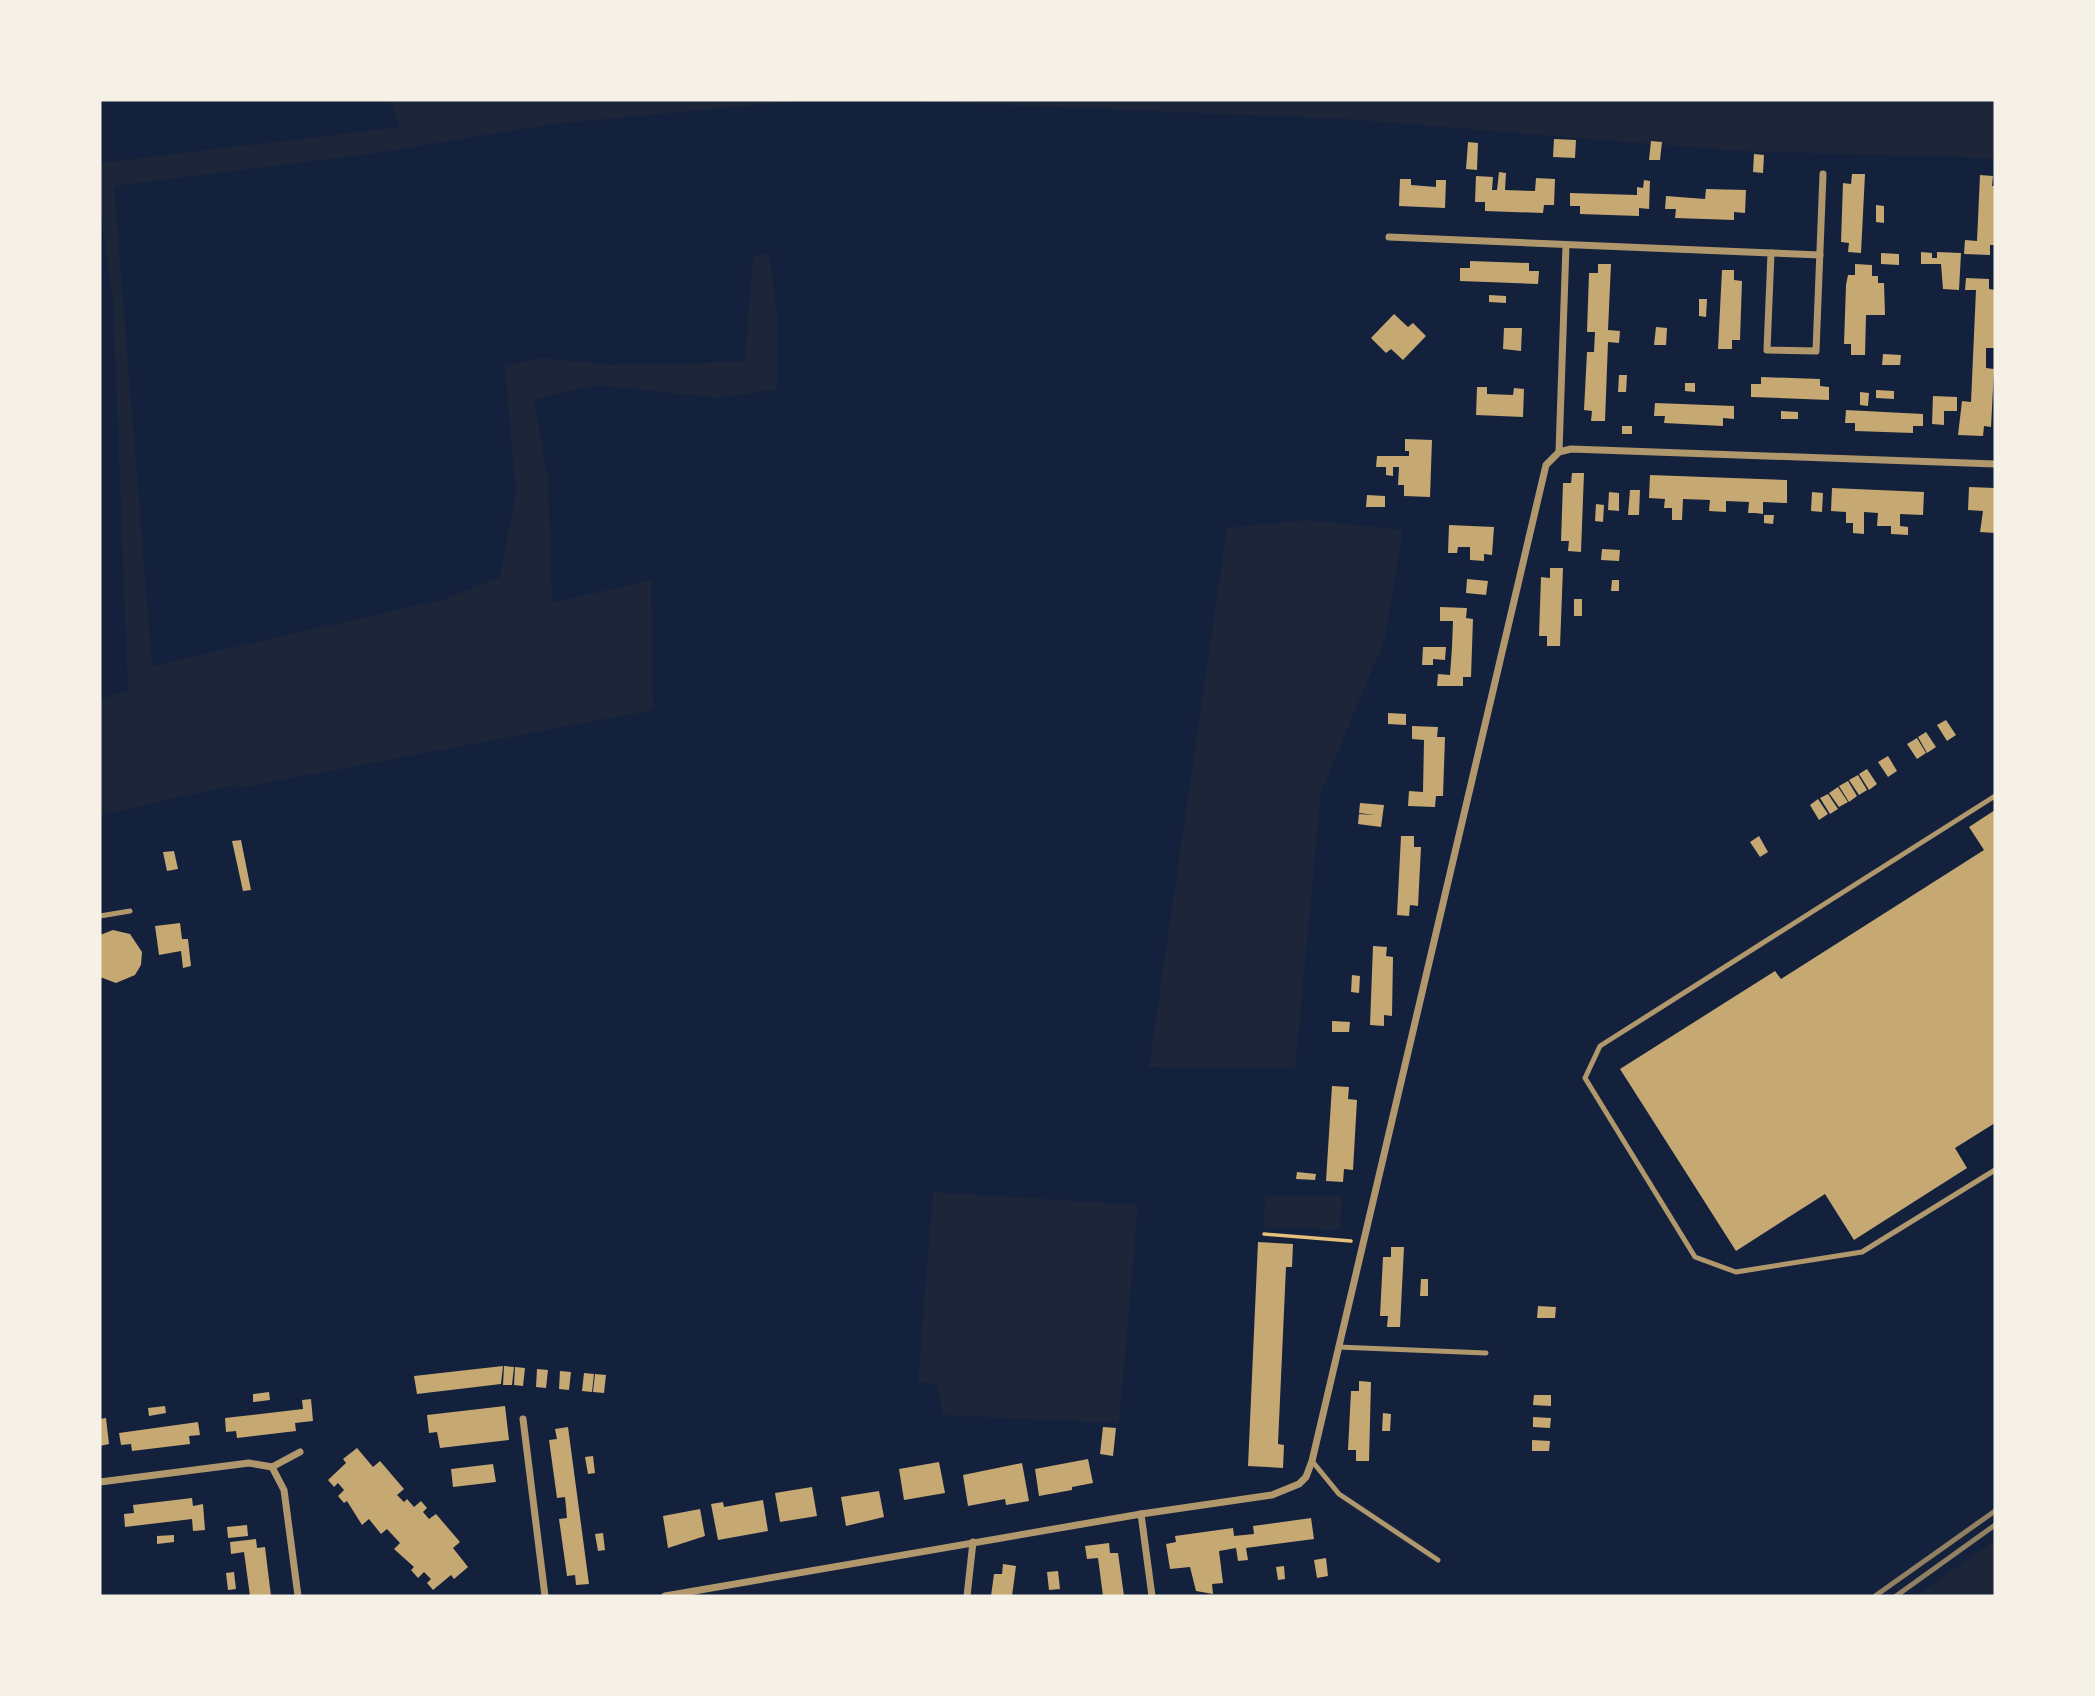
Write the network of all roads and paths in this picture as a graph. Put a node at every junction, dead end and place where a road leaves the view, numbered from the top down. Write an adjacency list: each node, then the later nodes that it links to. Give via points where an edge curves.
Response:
1 (1823, 174): 5 (street)
2 (1389, 237): 3 (street)
3 (1566, 245): 4 (street); 6 (street)
4 (1771, 253): 5 (street); 5 (street, via 1767,350 1816,352)
5 (1820, 255)
6 (1559, 452): 7 (street, via 1582,449); 13 (street, via 1543,474)
7 (1995, 464)
8 (1995, 796): 11 (lane, via 1600,1046 1585,1079 1695,1257 1736,1272 1862,1252)
9 (131, 911): 10 (lane)
10 (100, 916)
11 (1995, 1170)
12 (1264, 1234): 13 (path)
13 (1364, 1242): 14 (street)
14 (1338, 1347): 15 (lane); 18 (street)
15 (1486, 1353)
16 (523, 1419): 25 (street)
17 (300, 1452): 19 (street)
18 (1312, 1461): 21 (street, via 1299,1484 1272,1495); 23 (lane, via 1339,1494)
19 (272, 1468): 20 (street, via 249,1463); 24 (street, via 284,1490)
20 (100, 1482)
21 (1141, 1514): 22 (street); 28 (street)
22 (973, 1542): 26 (street); 27 (street)
23 (1438, 1560)
24 (298, 1596)
25 (545, 1596)
26 (665, 1596)
27 (967, 1596)
28 (1152, 1596)

